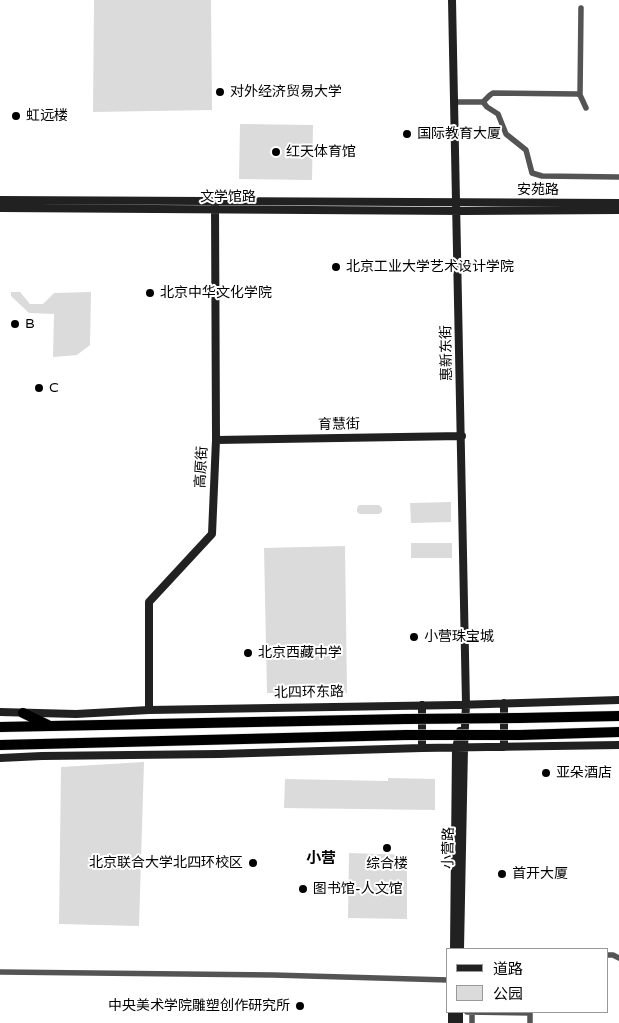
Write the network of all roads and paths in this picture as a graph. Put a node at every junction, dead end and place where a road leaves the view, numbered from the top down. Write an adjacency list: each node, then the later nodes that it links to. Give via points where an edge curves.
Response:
1 (452, 0): 4 (street, 惠新东街)
2 (581, 8): 3 (street)
3 (580, 96): 5 (street, via 492,93); 6 (street)
4 (454, 102): 5 (street); 9 (street, 惠新东街)
5 (483, 102): 7 (street, via 498,114 506,134 526,150 532,173 542,176)
6 (586, 108)
7 (619, 177)
8 (0, 200): 11 (street, 文学馆路)
9 (456, 202): 10 (street, 安苑路); 11 (street, 文学馆路); 14 (street, 惠新东街)
10 (619, 203)
11 (215, 205): 12 (street, 文学馆路); 14 (street, 文学馆路); 16 (street, 高原街)
12 (0, 208)
13 (619, 210): 14 (street, 安苑路)
14 (456, 211): 15 (street, 惠新东街)
15 (462, 436): 16 (street, 育慧街); 19 (street, 惠新东街)
16 (216, 440): 21 (street, 高原街, via 212,534 149,602)
17 (619, 700): 18 (street, 北四环东路)
18 (504, 703): 19 (street, 北四环东路); 30 (street)
19 (466, 704): 20 (street, 北四环东路); 32 (street, 惠新东街)
20 (422, 705): 21 (street, 北四环东路); 31 (street)
21 (150, 710): 23 (street, 北四环东路)
22 (0, 712): 23 (street, 北四环东路)
23 (24, 714): 25 (highway)
24 (619, 716): 25 (highway, 北四环东路, bridge)
25 (51, 726): 26 (highway, 北四环东路)
26 (0, 727)
27 (619, 732): 28 (highway, bridge)
28 (0, 745)
29 (619, 745): 30 (street)
30 (504, 747): 32 (street)
31 (422, 748): 32 (street); 33 (street)
32 (460, 748): 34 (street, 小营路); 35 (street, 小营路)
33 (0, 758)
34 (454, 948)
35 (460, 948)
36 (0, 972): 37 (street)
37 (446, 980)

